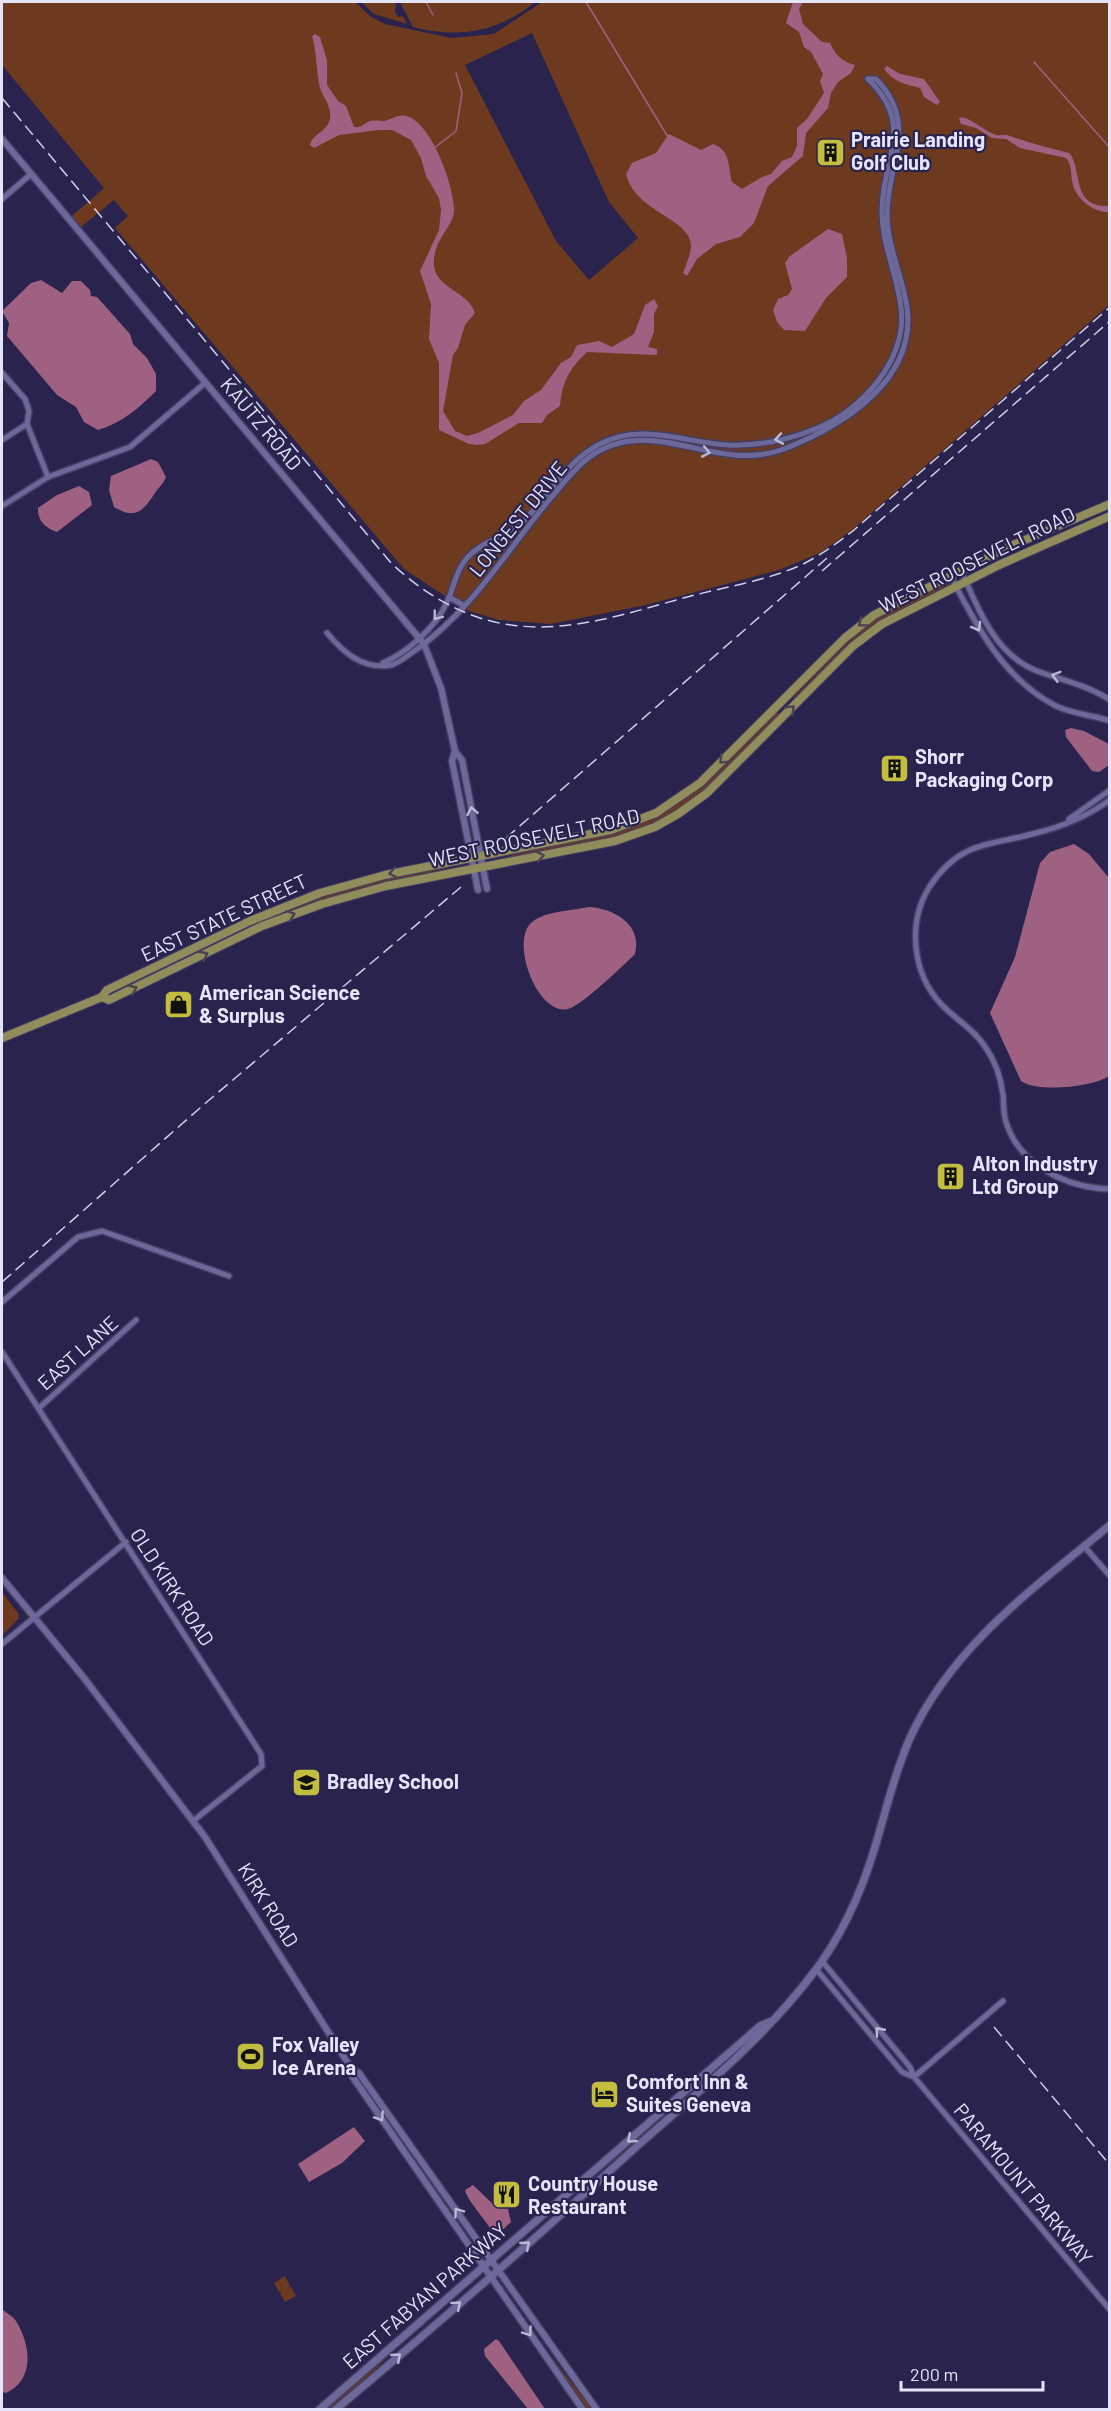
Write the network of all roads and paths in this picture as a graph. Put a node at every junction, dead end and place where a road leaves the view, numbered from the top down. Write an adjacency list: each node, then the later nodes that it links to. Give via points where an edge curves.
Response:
1 (2, 139): 2 (street, KAUTZ ROAD)
2 (31, 174): 3 (street); 5 (street, KAUTZ ROAD)
3 (2, 199)
4 (2, 373): 6 (street, via 25,399 29,411)
5 (205, 383): 8 (street, via 130,447); 19 (street, KAUTZ ROAD)
6 (27, 424): 7 (street); 8 (street)
7 (2, 440)
8 (48, 477): 10 (street)
9 (1110, 504): 12 (main road, WEST ROOSEVELT ROAD)
10 (2, 506)
11 (1110, 516): 14 (main road, WEST ROOSEVELT ROAD)
12 (960, 570): 13 (main road, WEST ROOSEVELT ROAD); 14 (street)
13 (950, 575): 15 (street); 28 (main road, WEST ROOSEVELT ROAD, one-way to 28, via 889,605 854,630 700,783 666,808 611,830)
14 (965, 581): 15 (main road, WEST ROOSEVELT ROAD); 22 (street, one-way to 14, via 1085,686 1034,670 1013,656 986,624)
15 (956, 585): 23 (street, one-way to 23, via 982,637 1026,685 1057,706); 30 (main road, WEST ROOSEVELT ROAD, one-way to 15, via 626,838 678,814 715,785 864,637 894,616)
16 (449, 597): 17 (street); 17 (street, LONGEST DRIVE, one-way to 16, via 488,581 515,540 576,469 602,450 619,442 652,439 723,455 780,450 828,430 861,407 879,388 901,351 907,325 888,213 900,124 892,101 876,79 868,79 885,100 895,122 882,224 902,318 895,351 875,385 850,410 794,436 728,445 643,433 614,438 597,446 572,465 519,525 485,543 466,559); 19 (street, LONGEST DRIVE, one-way to 19)
17 (463, 605): 20 (street, LONGEST DRIVE, via 441,632)
18 (327, 633): 21 (street, via 354,659)
19 (418, 638): 20 (street, KAUTZ ROAD); 21 (street, LONGEST DRIVE, via 398,656)
20 (424, 644): 21 (street, LONGEST DRIVE, via 402,660); 24 (street, KAUTZ ROAD, via 441,688)
21 (379, 665)
22 (1110, 700)
23 (1110, 721)
24 (455, 751): 28 (street, KAUTZ ROAD, one-way to 24, via 462,760); 29 (street, KAUTZ ROAD, via 452,761)
25 (1110, 790): 27 (street)
26 (1110, 800): 27 (street, via 1080,818)
27 (1068, 820): 35 (street, via 1039,833 986,842 957,857 937,877 923,902 916,925 917,952 920,970 935,997 986,1048 996,1068 1006,1122 1016,1142 1052,1175 1090,1188)
28 (480, 856): 29 (main road, WEST ROOSEVELT ROAD); 30 (street, KAUTZ ROAD)
29 (471, 857): 30 (street, KAUTZ ROAD); 33 (main road, EAST STATE STREET, one-way to 33, via 368,879 303,898 107,990)
30 (478, 868): 31 (street, KAUTZ ROAD); 32 (street, KAUTZ ROAD); 33 (main road, WEST ROOSEVELT ROAD, one-way to 30, via 109,1000 248,932 297,913 374,890)
31 (487, 889)
32 (478, 890)
33 (102, 997): 34 (main road, EAST STATE STREET)
34 (2, 1038)
35 (1110, 1189)
36 (229, 1276): 37 (street, via 102,1231 78,1237)
37 (2, 1302)
38 (136, 1320): 40 (street, EAST LANE)
39 (2, 1352): 40 (street, OLD KIRK ROAD)
40 (39, 1408): 42 (street, OLD KIRK ROAD)
41 (1110, 1525): 43 (main road, EAST FABYAN PARKWAY)
42 (126, 1542): 46 (street); 48 (street, OLD KIRK ROAD, via 264,1761)
43 (1084, 1546): 44 (street); 49 (main road, EAST FABYAN PARKWAY, via 985,1630 930,1701 901,1759 862,1886)
44 (1110, 1576)
45 (2, 1578): 46 (street, KIRK ROAD)
46 (34, 1616): 47 (street); 48 (street, KIRK ROAD)
47 (2, 1644)
48 (193, 1821): 53 (street, KIRK ROAD)
49 (822, 1961): 50 (main road, EAST FABYAN PARKWAY); 54 (street, PARAMOUNT PARKWAY, one-way to 49, via 910,2067)
50 (816, 1969): 52 (main road, EAST FABYAN PARKWAY); 54 (street, PARAMOUNT PARKWAY, via 903,2072)
51 (1003, 2001): 54 (street)
52 (771, 2020): 55 (main road, EAST FABYAN PARKWAY, one-way to 55); 57 (main road, EAST FABYAN PARKWAY, one-way to 52, via 764,2032)
53 (351, 2068): 55 (street, KIRK ROAD, one-way to 53, via 359,2073); 56 (street, one-way to 56, via 352,2076)
54 (914, 2078): 59 (street, PARAMOUNT PARKWAY)
55 (492, 2260): 56 (main road, EAST FABYAN PARKWAY); 57 (street, KIRK ROAD)
56 (483, 2267): 58 (street); 60 (main road, EAST FABYAN PARKWAY)
57 (498, 2269): 58 (main road, EAST FABYAN PARKWAY); 63 (street, KIRK ROAD)
58 (489, 2276): 61 (main road, EAST FABYAN PARKWAY, one-way to 58); 62 (street, one-way to 62)
59 (1110, 2310)
60 (320, 2409)
61 (335, 2409)
62 (583, 2409)
63 (597, 2409)

